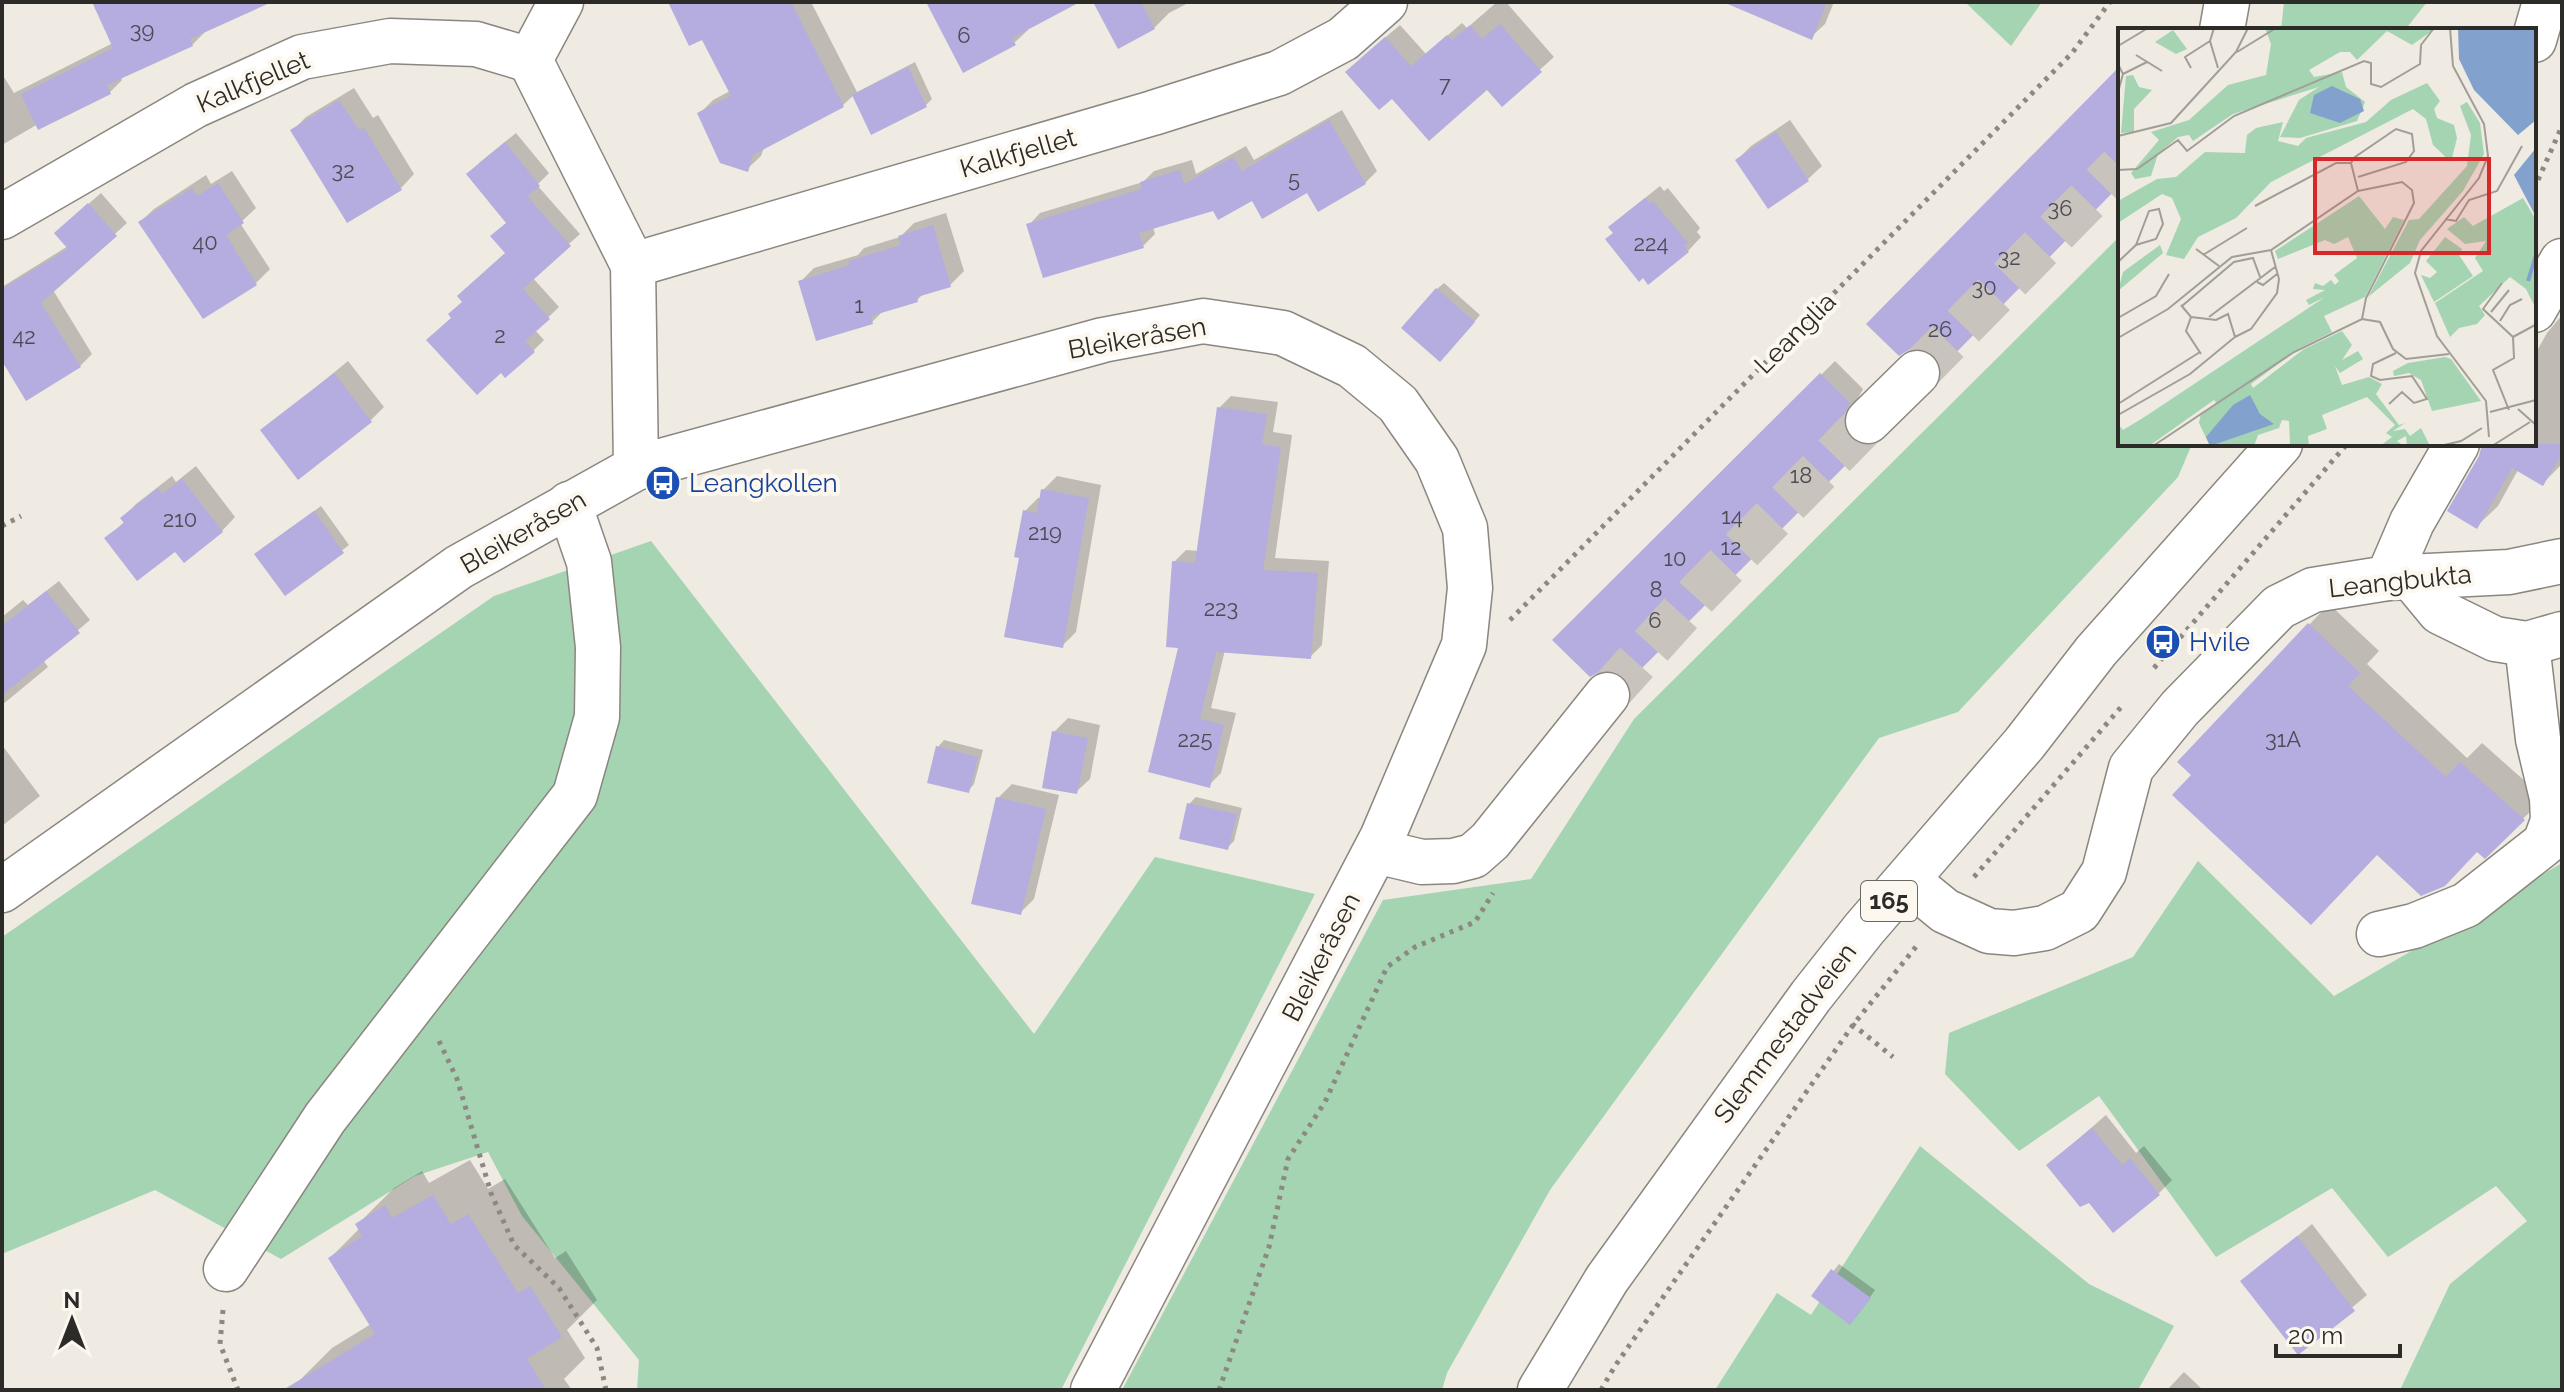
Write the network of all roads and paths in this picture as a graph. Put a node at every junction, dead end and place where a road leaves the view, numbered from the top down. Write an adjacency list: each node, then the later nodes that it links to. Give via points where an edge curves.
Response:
1 (561, 2): 8 (street)
2 (1385, 2): 13 (street, Kalkfjellet, via 1343,39 1279,73)
3 (2110, 2): 26 (path, Leanglia, via 2072,53 1519,614)
4 (2227, 2): 6 (street)
5 (2545, 2): 7 (street)
6 (2222, 28)
7 (2536, 33)
8 (530, 60): 11 (street, Kalkfjellet, via 476,44 390,41 302,57 196,105); 13 (street)
9 (2562, 126): 10 (path)
10 (2536, 184)
11 (2, 217)
12 (2562, 261): 14 (street)
13 (633, 265): 19 (street)
14 (2536, 306)
15 (1917, 373): 16 (street)
16 (1868, 421)
17 (2278, 446): 30 (street, Slemmestadveien / 165, via 2096,651)
18 (2456, 446): 24 (street, via 2412,522)
19 (636, 468): 20 (street, Bleikeråsen); 26 (street, Bleikeråsen, via 1103,340 1203,321 1283,333 1352,366 1398,404 1437,460 1465,528 1470,588)
20 (569, 504): 31 (street, Bleikeråsen, via 459,567); 33 (street, via 589,562 598,647 597,717 575,795)
21 (21, 516): 22 (path)
22 (2, 526)
23 (2562, 561): 24 (street, Leangbukta, via 2509,572)
24 (2399, 578): 25 (street, via 2440,612 2495,639); 30 (street, Leangbukta, via 2313,590 2279,607 2180,708 2131,768 2104,872 2079,911 2045,928 1989,931 1945,911)
25 (2544, 639): 32 (street, via 2538,739 2553,821 2545,843 2466,905)
26 (1464, 645): 29 (street, Bleikeråsen)
27 (1607, 695): 28 (street)
28 (1490, 841): 29 (street, via 1473,856 1453,861 1422,862); 40 (path, via 1493,897 1475,922 1415,947 1387,967 1325,1102 1288,1159 1269,1247)
29 (1376, 851): 39 (street, Bleikeråsen)
30 (1907, 880): 41 (street, Slemmestadveien / 165, via 1811,996 1718,1122 1607,1279)
31 (2, 890)
32 (2379, 934)
33 (419, 996): 36 (street, via 325,1118); 38 (path, via 457,1079 491,1193 514,1245 559,1288 597,1348)
34 (1853, 1025): 35 (path)
35 (1893, 1057)
36 (226, 1269): 37 (path, via 220,1344)
37 (238, 1390)
38 (606, 1390)
39 (1093, 1390)
40 (1219, 1390)
41 (1540, 1390)

